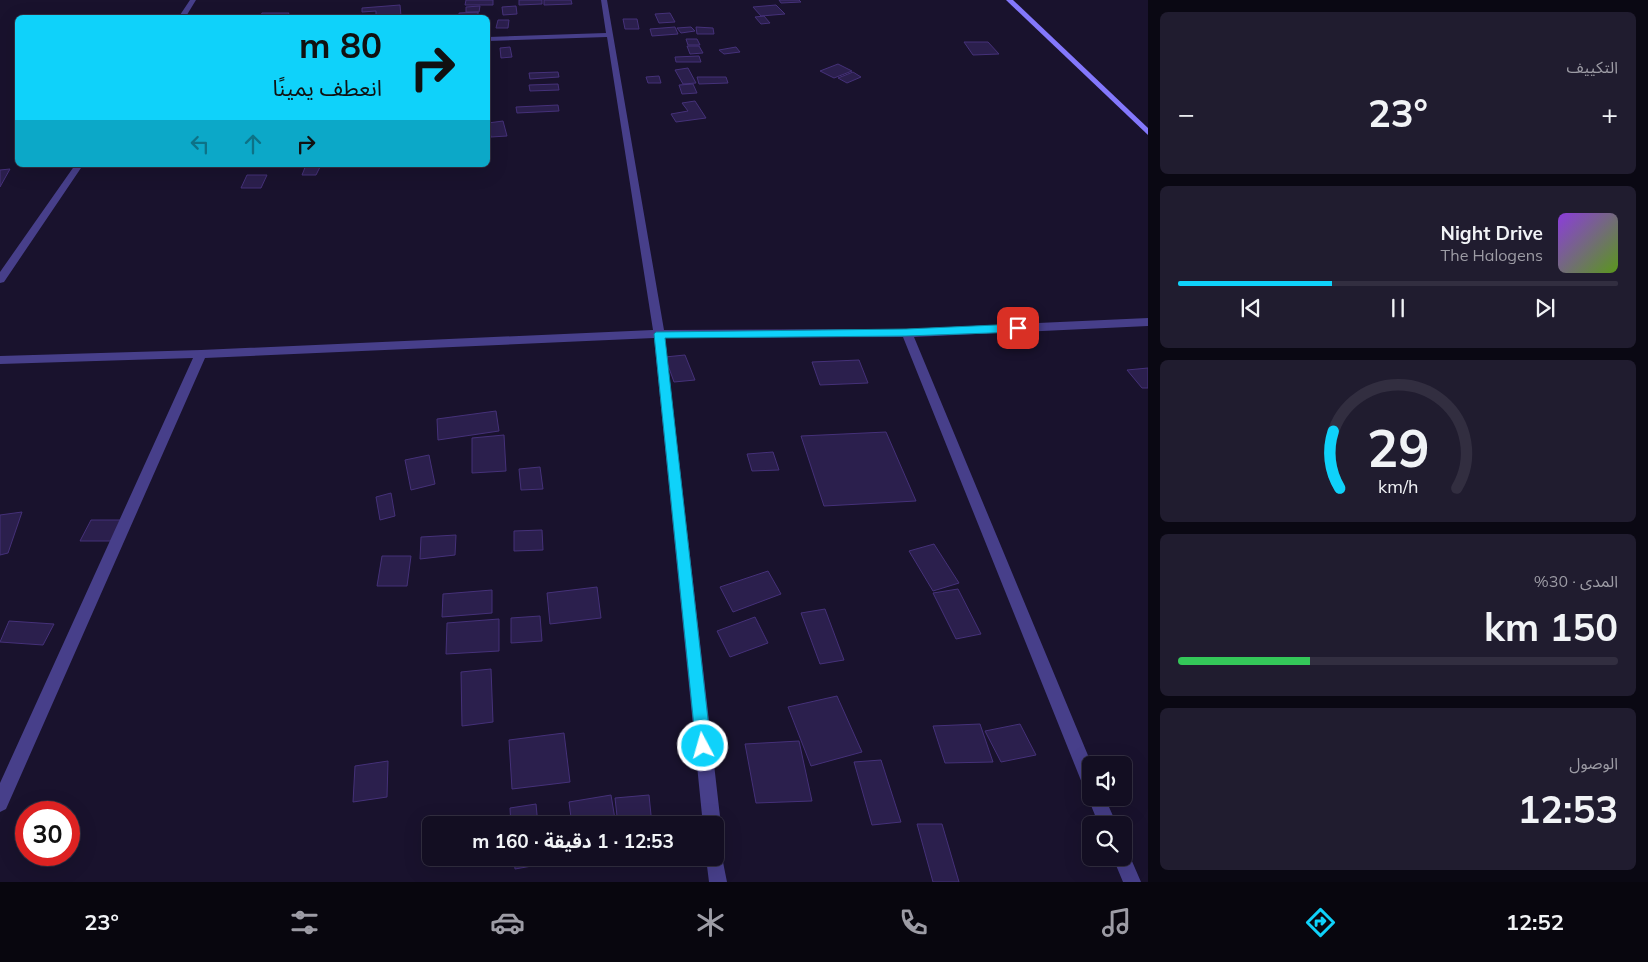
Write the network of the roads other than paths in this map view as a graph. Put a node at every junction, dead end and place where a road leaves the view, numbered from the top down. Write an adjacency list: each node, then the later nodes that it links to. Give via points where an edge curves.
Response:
1 (193, 0): 4 (street)
2 (604, 0): 5 (street)
3 (1009, 0): 7 (street)
4 (183, 15)
5 (609, 35): 6 (street); 12 (street)
6 (490, 39)
7 (1148, 133)
8 (78, 167): 9 (street)
9 (0, 280)
10 (1148, 322): 11 (street)
11 (906, 333): 12 (street); 15 (street)
12 (659, 334): 13 (street); 17 (street)
13 (200, 354): 14 (street); 16 (street)
14 (0, 360)
15 (1082, 761)
16 (0, 803)
17 (711, 816)
18 (716, 866): 20 (street)
19 (1125, 866): 21 (street)
20 (718, 882)
21 (1132, 882)

